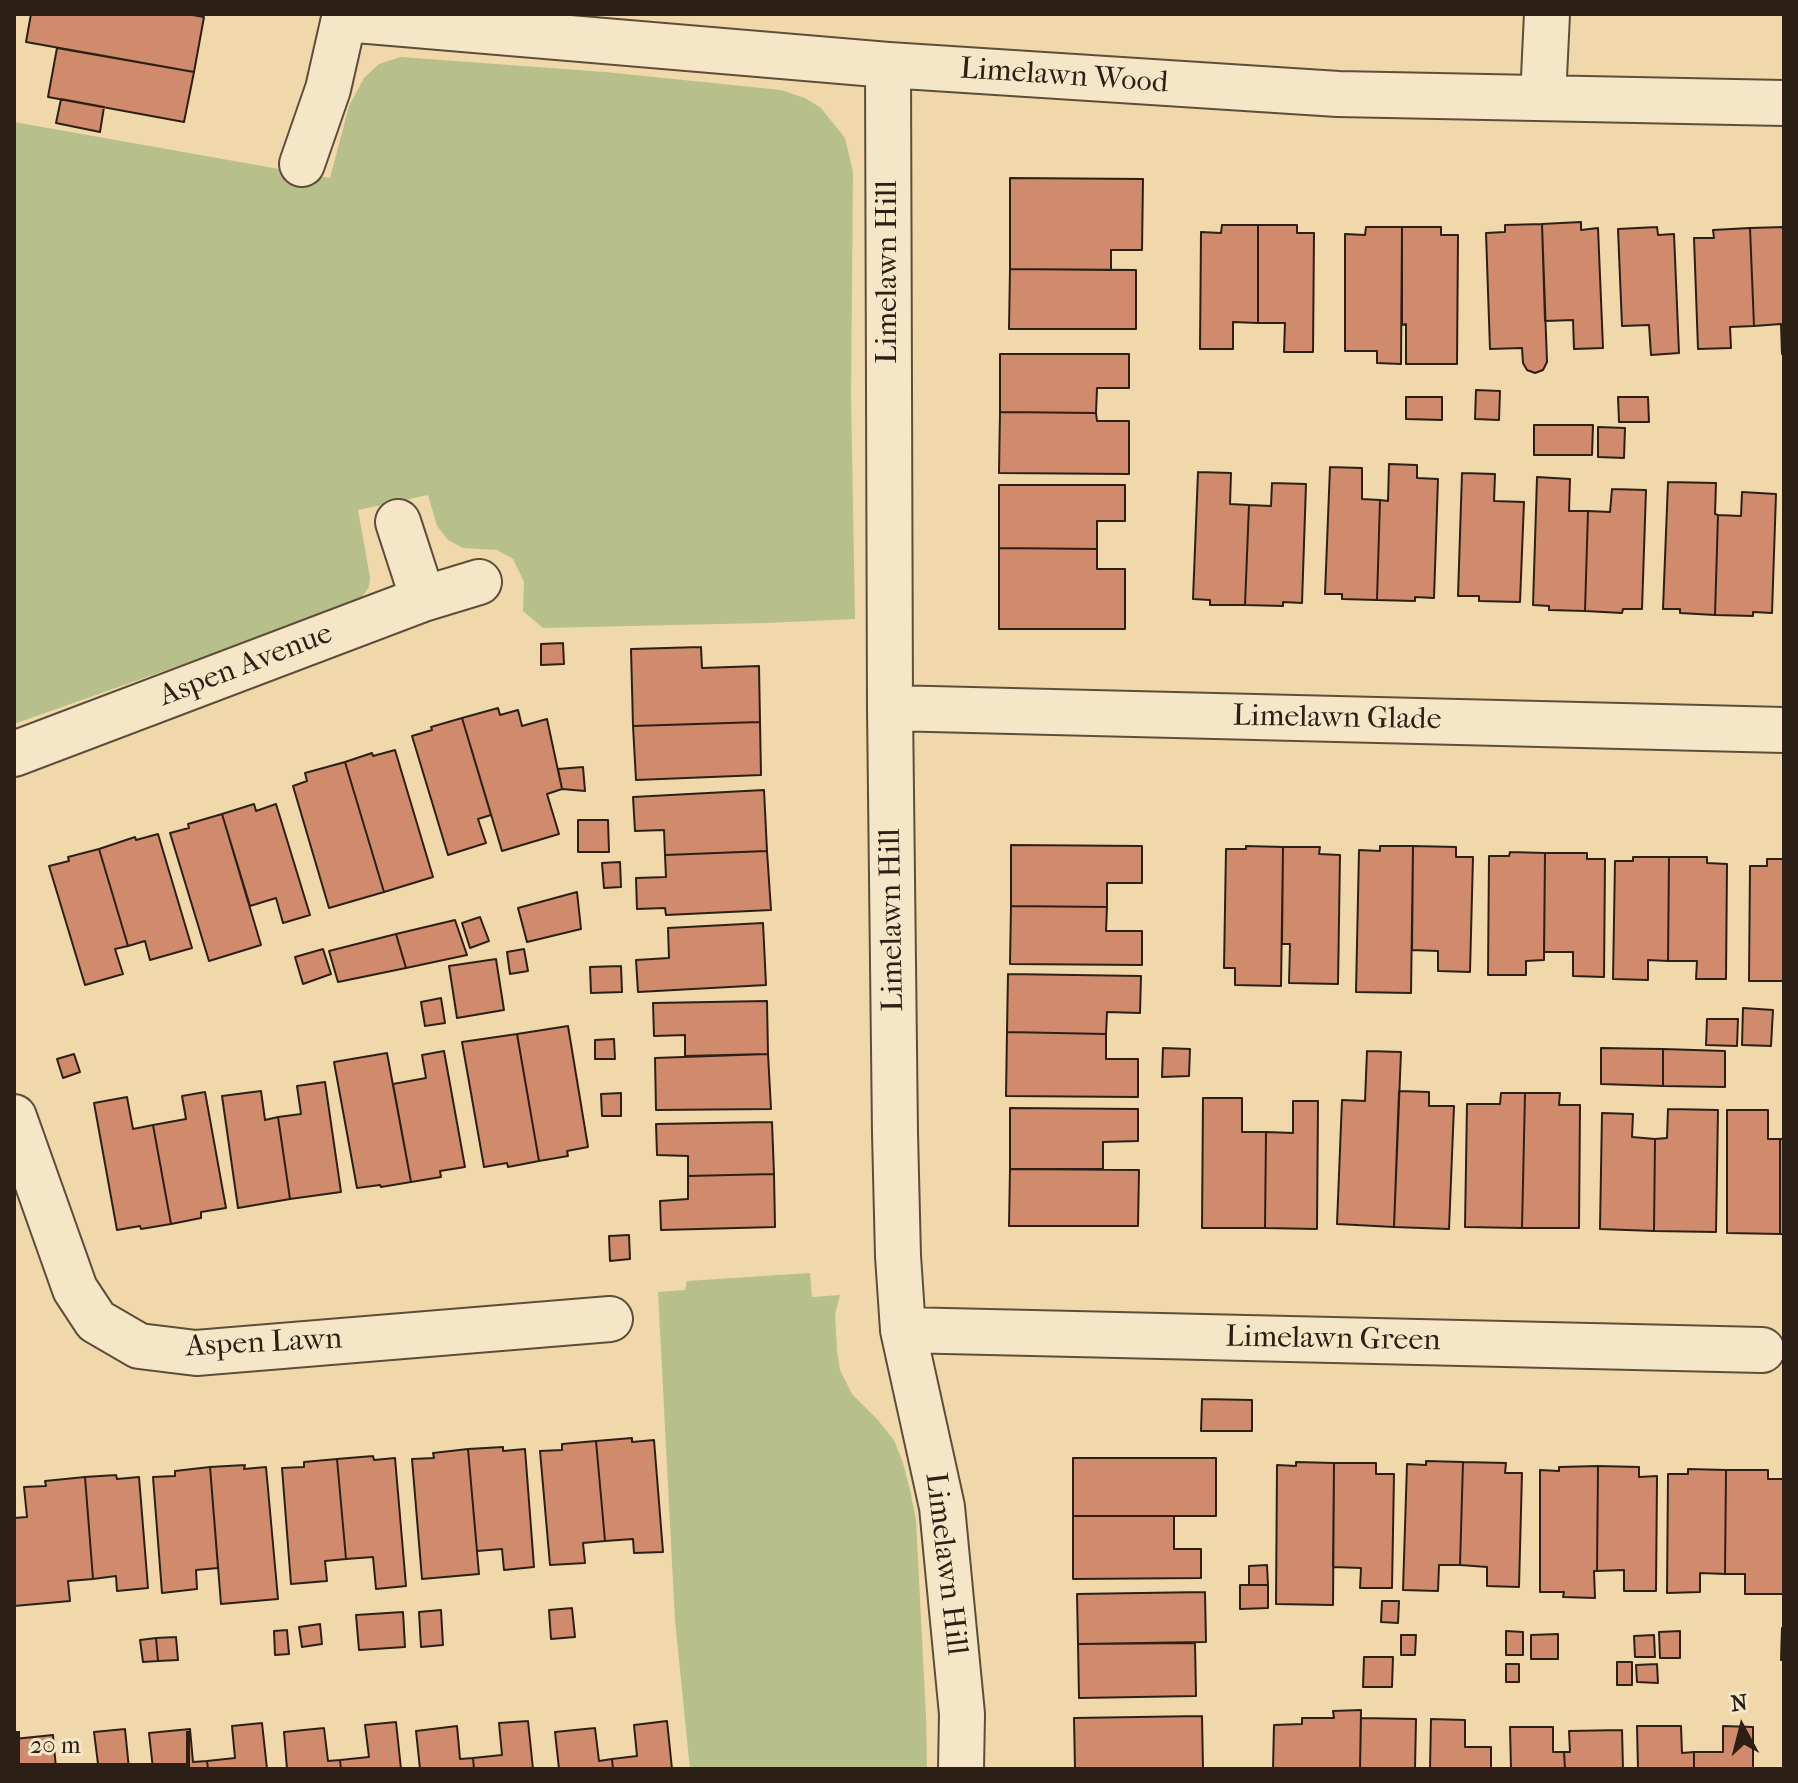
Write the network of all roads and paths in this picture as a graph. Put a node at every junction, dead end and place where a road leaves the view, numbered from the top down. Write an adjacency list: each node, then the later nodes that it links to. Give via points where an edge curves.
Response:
1 (1547, 14): 4 (street)
2 (345, 16): 3 (street, Limelawn Wood); 6 (street, via 328,89)
3 (888, 65): 4 (street, Limelawn Wood, via 1338,94); 10 (street, Limelawn Hill)
4 (1543, 98): 5 (street, Limelawn Wood)
5 (1784, 103)
6 (302, 164)
7 (398, 522): 9 (street)
8 (479, 582): 9 (street, Aspen Avenue)
9 (423, 599): 12 (street, Aspen Avenue)
10 (890, 708): 11 (street, Limelawn Glade); 15 (street, Limelawn Hill)
11 (1784, 730)
12 (14, 754)
13 (14, 1117): 14 (street, Aspen Lawn, via 75,1289 96,1321 139,1346 196,1353)
14 (610, 1319)
15 (903, 1330): 16 (street, Limelawn Green); 17 (street, Limelawn Hill, via 942,1507 962,1714)
16 (1762, 1350)
17 (961, 1769)

